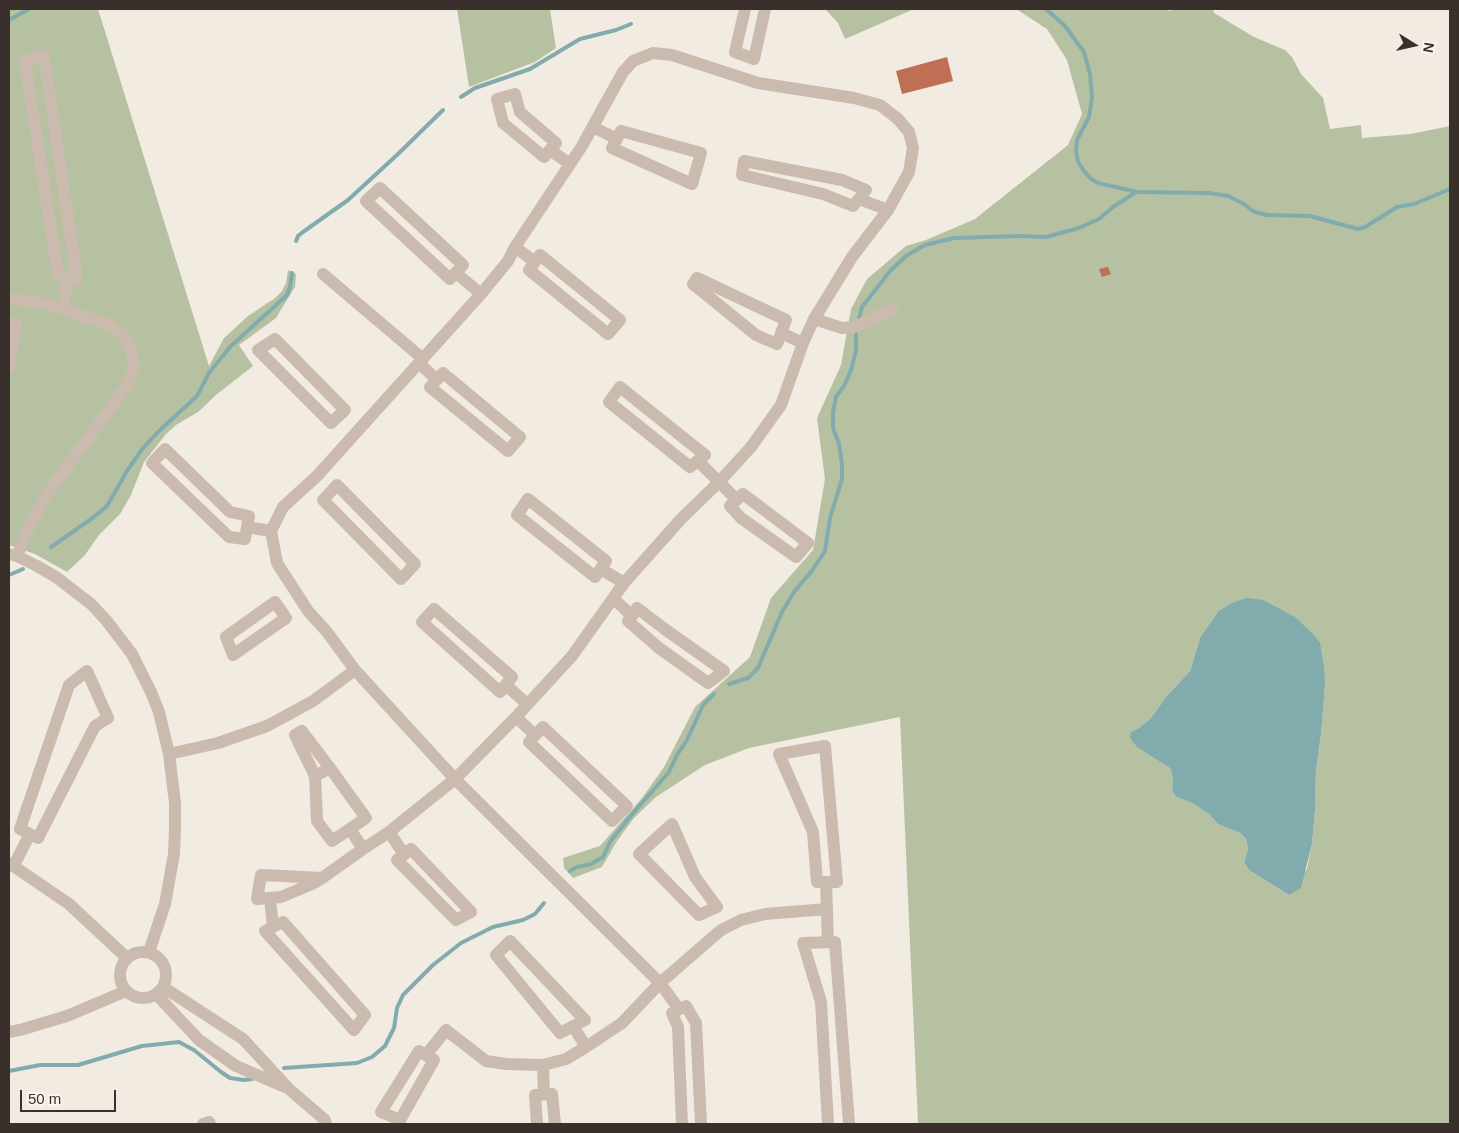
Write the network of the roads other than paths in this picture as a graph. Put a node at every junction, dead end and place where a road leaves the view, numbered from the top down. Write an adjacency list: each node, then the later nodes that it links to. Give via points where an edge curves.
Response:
1 (745, 9): 3 (street, via 734,52)
2 (765, 9): 3 (street, via 754,59)
3 (744, 56): 4 (street)
4 (738, 77): 5 (street, via 672,55 646,55 633,61 623,72); 10 (street, via 880,104 898,119 909,132 913,148 910,172)
5 (594, 127): 6 (street); 8 (street)
6 (617, 139): 6 (street, via 621,130 701,153 692,184 612,148)
7 (550, 150): 7 (street, via 544,157 503,123 497,99 515,94 520,112 556,143); 8 (street)
8 (570, 164): 11 (street)
9 (859, 199): 9 (street, via 853,206 822,194 742,175 744,162 842,180 866,190); 10 (street)
10 (888, 210): 20 (street, via 852,257)
11 (515, 247): 12 (street); 16 (street, via 508,261)
12 (535, 262): 12 (street, via 540,255 620,320 608,334 528,270)
13 (456, 273): 13 (street, via 463,265 380,188 366,201 450,279); 16 (street)
14 (323, 274): 24 (street)
15 (68, 277): 15 (street, via 58,275 25,62 44,55 77,279); 18 (street)
16 (481, 294): 24 (street)
17 (9, 298): 18 (street)
18 (63, 309): 36 (street, via 103,322 123,335 131,348 133,372 126,387 47,494)
19 (892, 310): 20 (street, via 854,327 842,328)
20 (814, 319): 23 (street)
21 (9, 323): 25 (street, via 16,325)
22 (781, 333): 22 (street, via 777,344 756,335 693,284 697,278 786,320); 23 (street)
23 (803, 343): 31 (street, via 781,405 751,447)
24 (421, 361): 26 (street); 28 (street)
25 (9, 368)
26 (437, 380): 26 (street, via 443,373 520,437 508,451 430,387)
27 (338, 417): 27 (street, via 345,410 275,339 258,350 331,424); 28 (street)
28 (357, 430): 30 (street)
29 (698, 461): 29 (street, via 690,467 609,402 620,387 705,455); 31 (street)
30 (317, 476): 32 (street); 35 (street, via 283,507)
31 (719, 482): 33 (street); 38 (street)
32 (330, 492): 32 (street, via 337,485 415,564 400,579 323,500)
33 (737, 500): 33 (street, via 730,506 741,518 796,557 808,544 743,494)
34 (247, 527): 34 (street, via 249,516 230,512 165,449 152,463 229,537 245,538); 35 (street)
35 (271, 531): 39 (street, via 276,563)
36 (13, 555): 48 (street, via 44,569 74,590 120,637 152,692)
37 (601, 569): 37 (street, via 595,577 517,515 528,499 606,561); 38 (street)
38 (624, 583): 40 (street)
39 (299, 599): 41 (street); 43 (street)
40 (614, 599): 42 (street); 45 (street, via 572,656)
41 (281, 610): 41 (street, via 275,602 226,637 233,655 286,618)
42 (632, 616): 42 (street, via 637,608 724,671 708,683 628,622)
43 (355, 670): 48 (street, via 313,701 267,726 218,744); 51 (street)
44 (506, 685): 44 (street, via 512,677 434,609 422,622 500,692); 45 (street)
45 (527, 704): 46 (street)
46 (516, 717): 47 (street); 51 (street)
47 (535, 735): 47 (street, via 543,727 627,806 612,821 529,742)
48 (169, 754): 66 (street, via 174,803 174,854 165,904)
49 (330, 768): 50 (street); 50 (street, via 302,731 295,735); 52 (street, via 366,818)
50 (315, 776): 52 (street, via 317,820 332,841)
51 (455, 779): 53 (street); 68 (street)
52 (350, 829): 55 (street)
53 (389, 832): 55 (street); 56 (street)
54 (30, 834): 54 (street, via 38,838 95,726 108,718 87,671 70,685 20,829); 57 (street)
55 (363, 850): 58 (street)
56 (404, 854): 56 (street, via 411,849 470,912 456,920 397,860)
57 (12, 864): 67 (street, via 68,904)
58 (322, 878): 60 (street, via 302,890); 60 (street, via 261,875 258,898)
59 (826, 882): 59 (street, via 817,882 813,832 780,754 825,746 837,882); 61 (street)
60 (270, 898): 63 (street)
61 (826, 909): 64 (street, via 764,914); 65 (street)
62 (708, 911): 62 (street, via 717,908 695,877 672,824 639,854 699,916); 64 (street)
63 (273, 927): 63 (street, via 283,922 365,1016 354,1030 265,931)
64 (721, 930): 68 (street)
65 (828, 942): 86 (street, via 802,942 821,1002); 87 (street, via 835,942)
66 (149, 952): 67 (street, via 134,953); 69 (street, via 164,966 166,973)
67 (127, 958): 70 (street, via 120,970)
68 (660, 983): 71 (street); 74 (street, via 622,1023)
69 (160, 990): 70 (street, via 150,997 137,998); 77 (street, via 243,1039); 77 (street, via 199,1040 236,1066)
70 (126, 991): 73 (street, via 66,1016)
71 (679, 1009): 84 (street, via 672,1013 678,1027); 85 (street, via 686,1006 696,1023)
72 (573, 1026): 72 (street, via 585,1020 510,941 496,955 560,1033); 74 (street)
73 (9, 1032)
74 (586, 1048): 76 (street)
75 (426, 1056): 75 (street, via 418,1051 381,1112 400,1120 434,1060); 76 (street, via 446,1030 486,1061)
76 (543, 1066): 78 (street)
77 (289, 1089): 81 (street)
78 (544, 1094): 82 (street, via 535,1095); 83 (street, via 552,1094)
79 (203, 1124): 80 (street)
80 (210, 1124)
81 (326, 1124)
82 (537, 1124)
83 (555, 1124)
84 (682, 1124)
85 (702, 1124)
86 (828, 1124)
87 (849, 1124)

